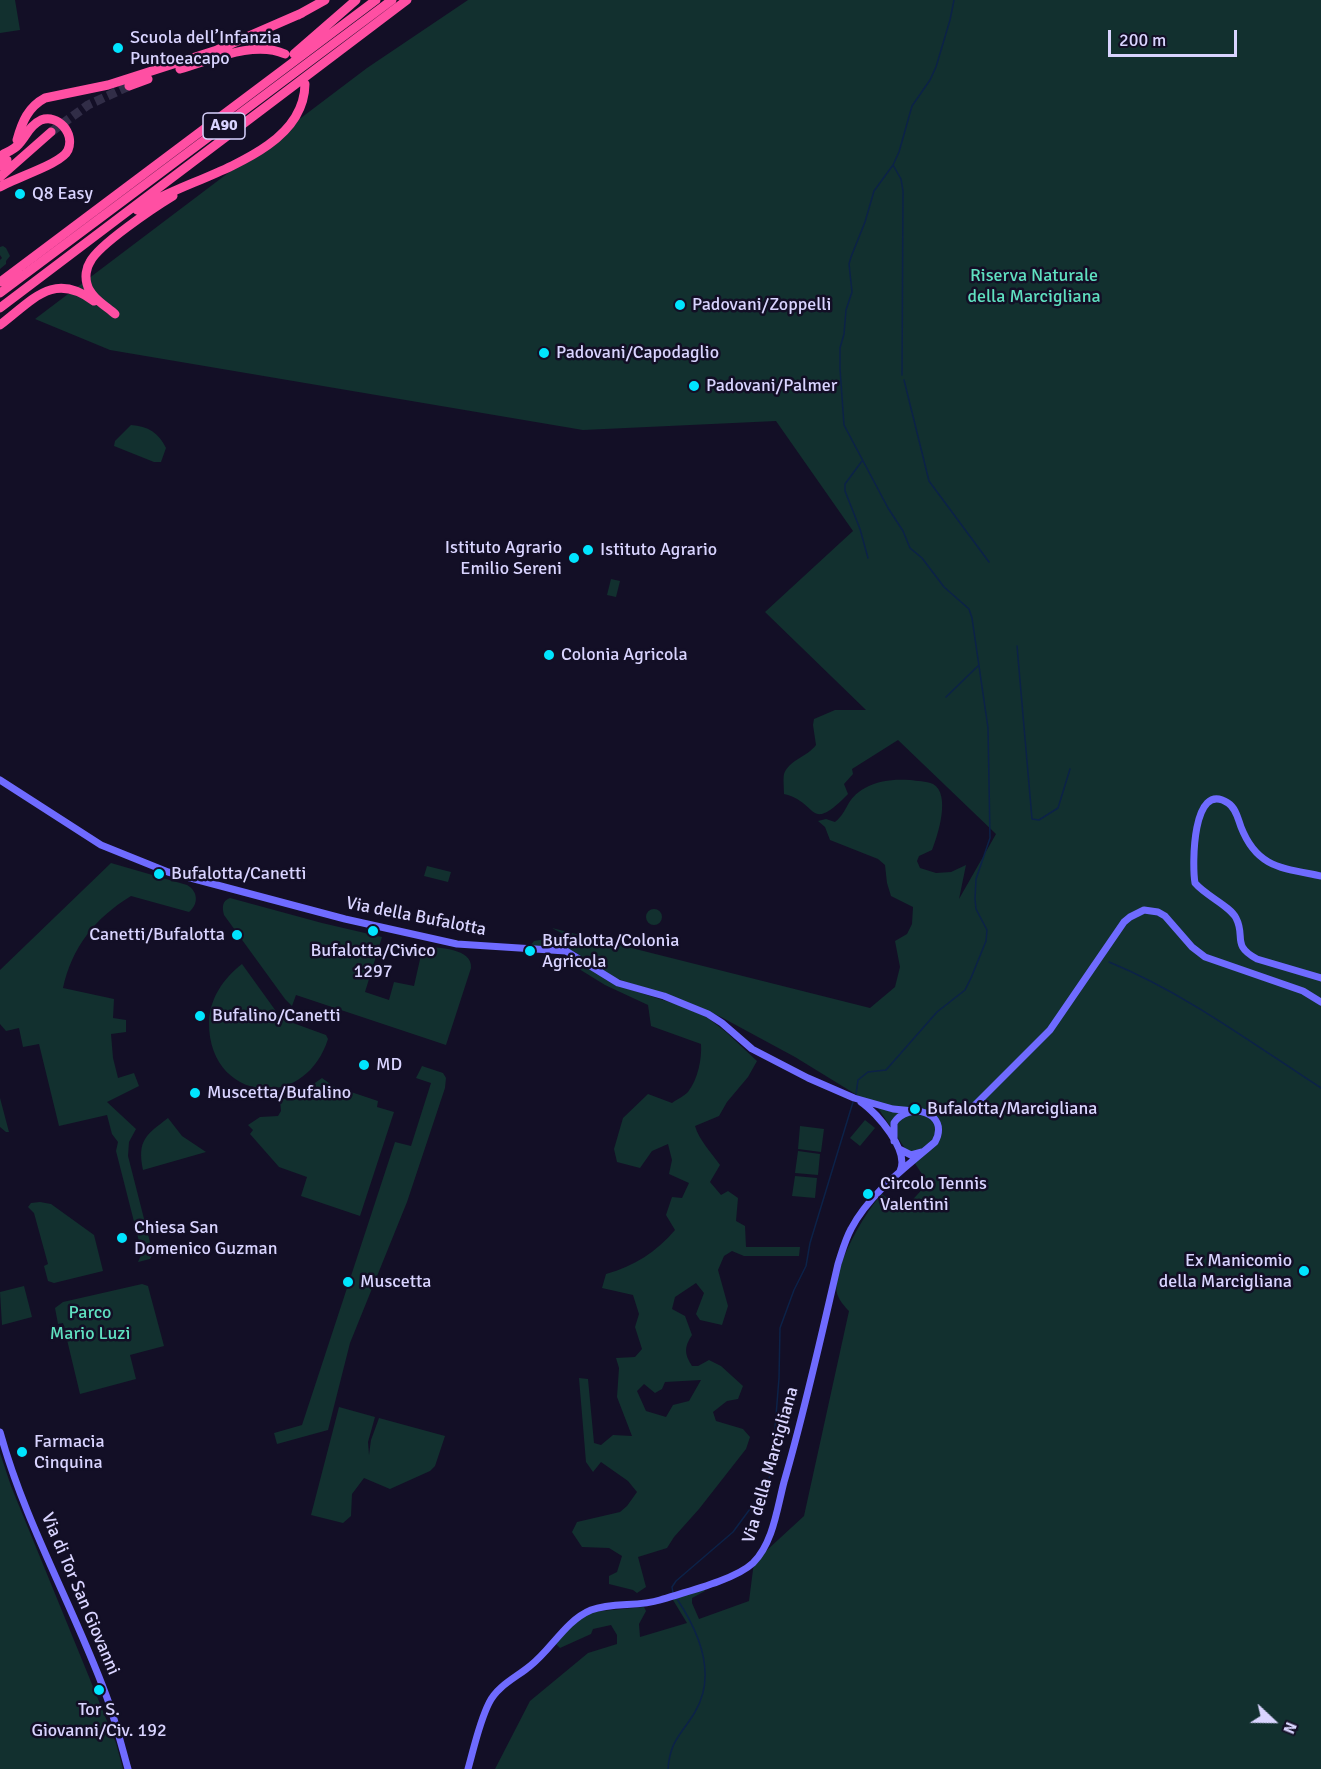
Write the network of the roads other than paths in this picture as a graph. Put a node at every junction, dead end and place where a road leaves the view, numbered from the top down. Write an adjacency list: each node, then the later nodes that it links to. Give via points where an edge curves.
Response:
1 (325, 0): 6 (highway)
2 (356, 0): 11 (highway, via 230,103)
3 (376, 0): 11 (highway, A90)
4 (392, 0): 19 (highway, A90, via 56,252)
5 (407, 0): 18 (highway)
6 (302, 13): 8 (highway, via 237,47); 13 (highway, via 218,50 108,85 45,98 28,112)
7 (285, 54): 8 (highway, via 253,48)
8 (178, 69): 10 (highway)
9 (305, 84): 15 (highway, via 301,107 285,131 258,152)
10 (129, 86)
11 (202, 131): 19 (highway, A90, via 47,246)
12 (51, 132): 16 (highway)
13 (17, 140)
14 (2, 161): 17 (highway, via 33,125 44,119 60,123 69,135 68,150 58,160)
15 (214, 173): 18 (highway, via 152,201); 23 (highway, via 158,206 92,259 86,273 87,285 115,314 75,290 57,287)
16 (0, 177)
17 (0, 187)
18 (97, 236): 22 (highway)
19 (14, 277): 20 (highway, A90); 21 (highway, A90)
20 (0, 282)
21 (0, 293)
22 (0, 308)
23 (0, 325)
24 (0, 780): 28 (street, Via della Bufalotta, via 101,845 168,872 447,942 569,952 618,983 708,1014 758,1052)
25 (1321, 876): 26 (street, via 1286,869 1259,856 1248,844 1227,802 1211,801 1202,809 1195,844 1195,883 1232,912 1240,942 1248,954)
26 (1321, 978)
27 (1321, 1002): 29 (street, via 1304,991 1204,957 1165,916 1144,910 1124,922 1044,1038)
28 (854, 1098): 30 (street, Via della Bufalotta); 31 (street, Via della Bufalotta, via 875,1113)
29 (974, 1107)
30 (914, 1112): 31 (street, via 896,1120); 32 (street, Via della Marcigliana, via 928,1113 937,1121 939,1132 935,1142)
31 (896, 1144): 32 (street, via 911,1155); 33 (street, via 903,1163)
32 (924, 1151): 33 (street, Via della Marcigliana)
33 (897, 1176): 36 (street, Via della Marcigliana, via 864,1209 846,1241 788,1471 770,1535 760,1555 739,1573 647,1604 602,1607 576,1619 531,1666 493,1696)
34 (0, 1432): 35 (street, Via di Tor San Giovanni, via 22,1495 106,1695)
35 (128, 1769)
36 (468, 1769)

